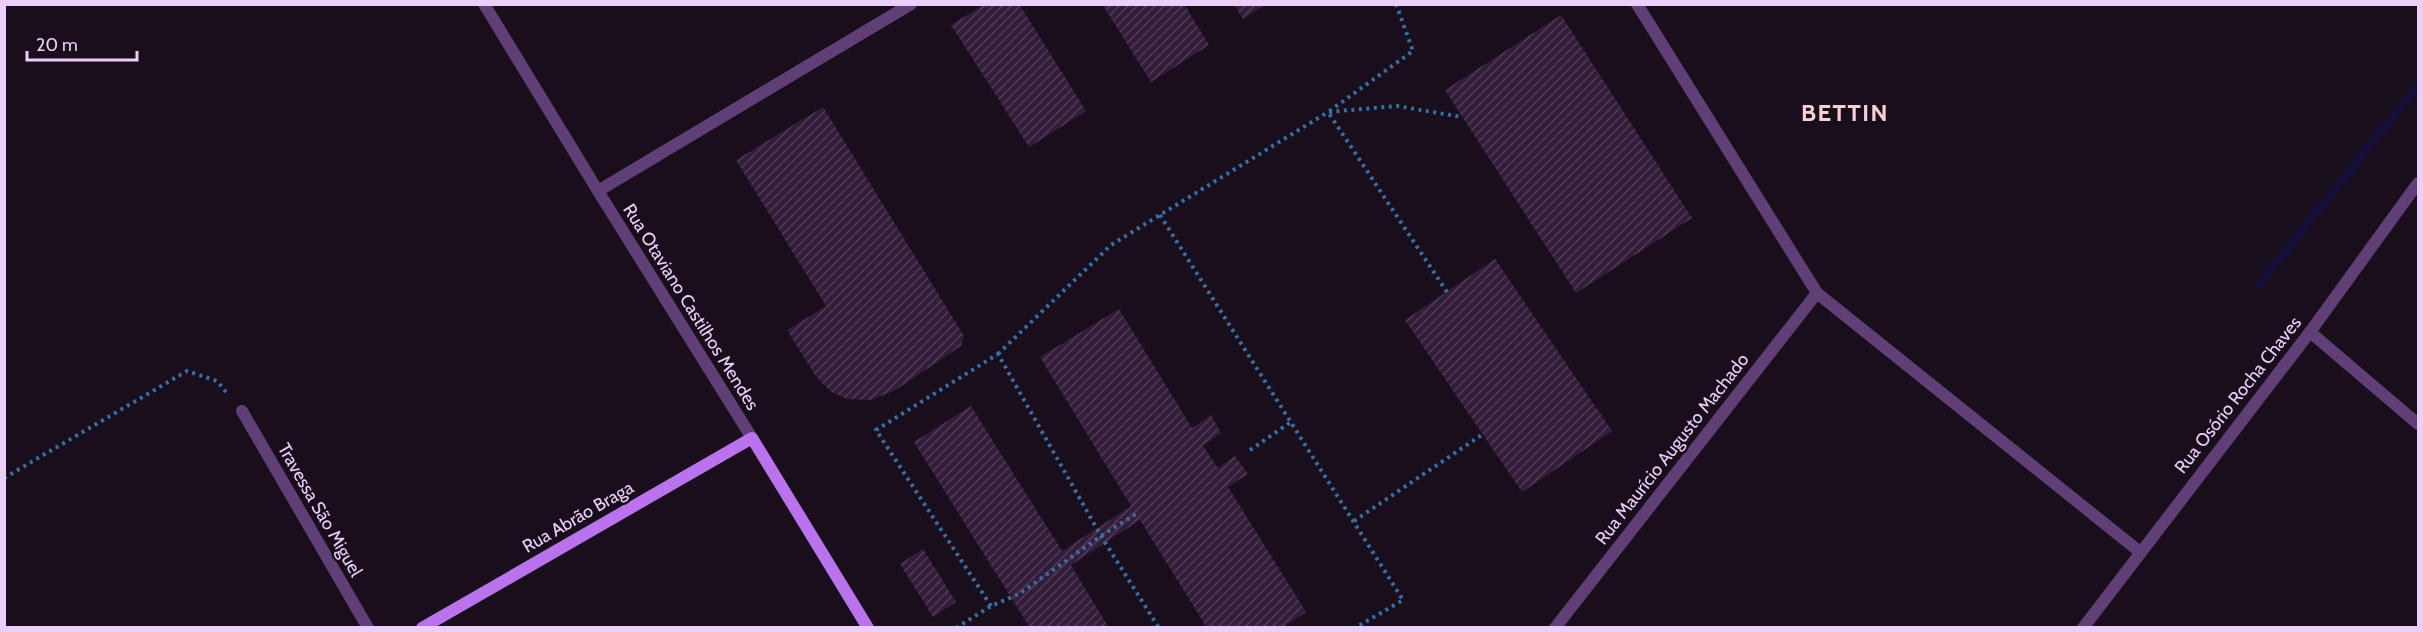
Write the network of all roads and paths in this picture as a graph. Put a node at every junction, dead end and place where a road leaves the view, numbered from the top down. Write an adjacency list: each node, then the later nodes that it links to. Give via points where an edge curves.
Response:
1 (484, 4): 8 (street, Rua Otaviano Castilhos Mendes)
2 (911, 4): 8 (street)
3 (1396, 4): 5 (path, via 1413,51)
4 (1637, 4): 11 (street)
5 (1328, 112): 6 (path, via 1397,105); 9 (path); 10 (path)
6 (1462, 117)
7 (2418, 183): 12 (street, Rua Osório Rocha Chaves)
8 (598, 191): 18 (street, Rua Otaviano Castilhos Mendes)
9 (1160, 215): 13 (path, via 1111,245); 15 (path)
10 (1447, 292)
11 (1816, 293): 24 (street); 32 (street, Rua Maurício Augusto Machado)
12 (2310, 332): 16 (street); 24 (street, Rua Osório Rocha Chaves)
13 (998, 354): 23 (path); 25 (path, via 876,430)
14 (242, 411): 20 (path, via 217,381 188,371); 26 (street, Travessa São Miguel)
15 (1291, 422): 19 (path); 22 (path)
16 (2418, 424)
17 (1483, 434): 22 (path)
18 (753, 438): 27 (street, Rua Abrão Braga); 28 (street, Rua Otaviano Castilhos Mendes)
19 (1250, 450)
20 (4, 478)
21 (1140, 512): 23 (path)
22 (1354, 522): 31 (path, via 1403,600)
23 (1101, 536): 25 (path, via 1019,594); 30 (path)
24 (2140, 552): 33 (street, Rua Osório Rocha Chaves)
25 (991, 606): 29 (path)
26 (368, 627)
27 (422, 627)
28 (868, 627)
29 (956, 627)
30 (1159, 627)
31 (1355, 627)
32 (1555, 627)
33 (2083, 627)

